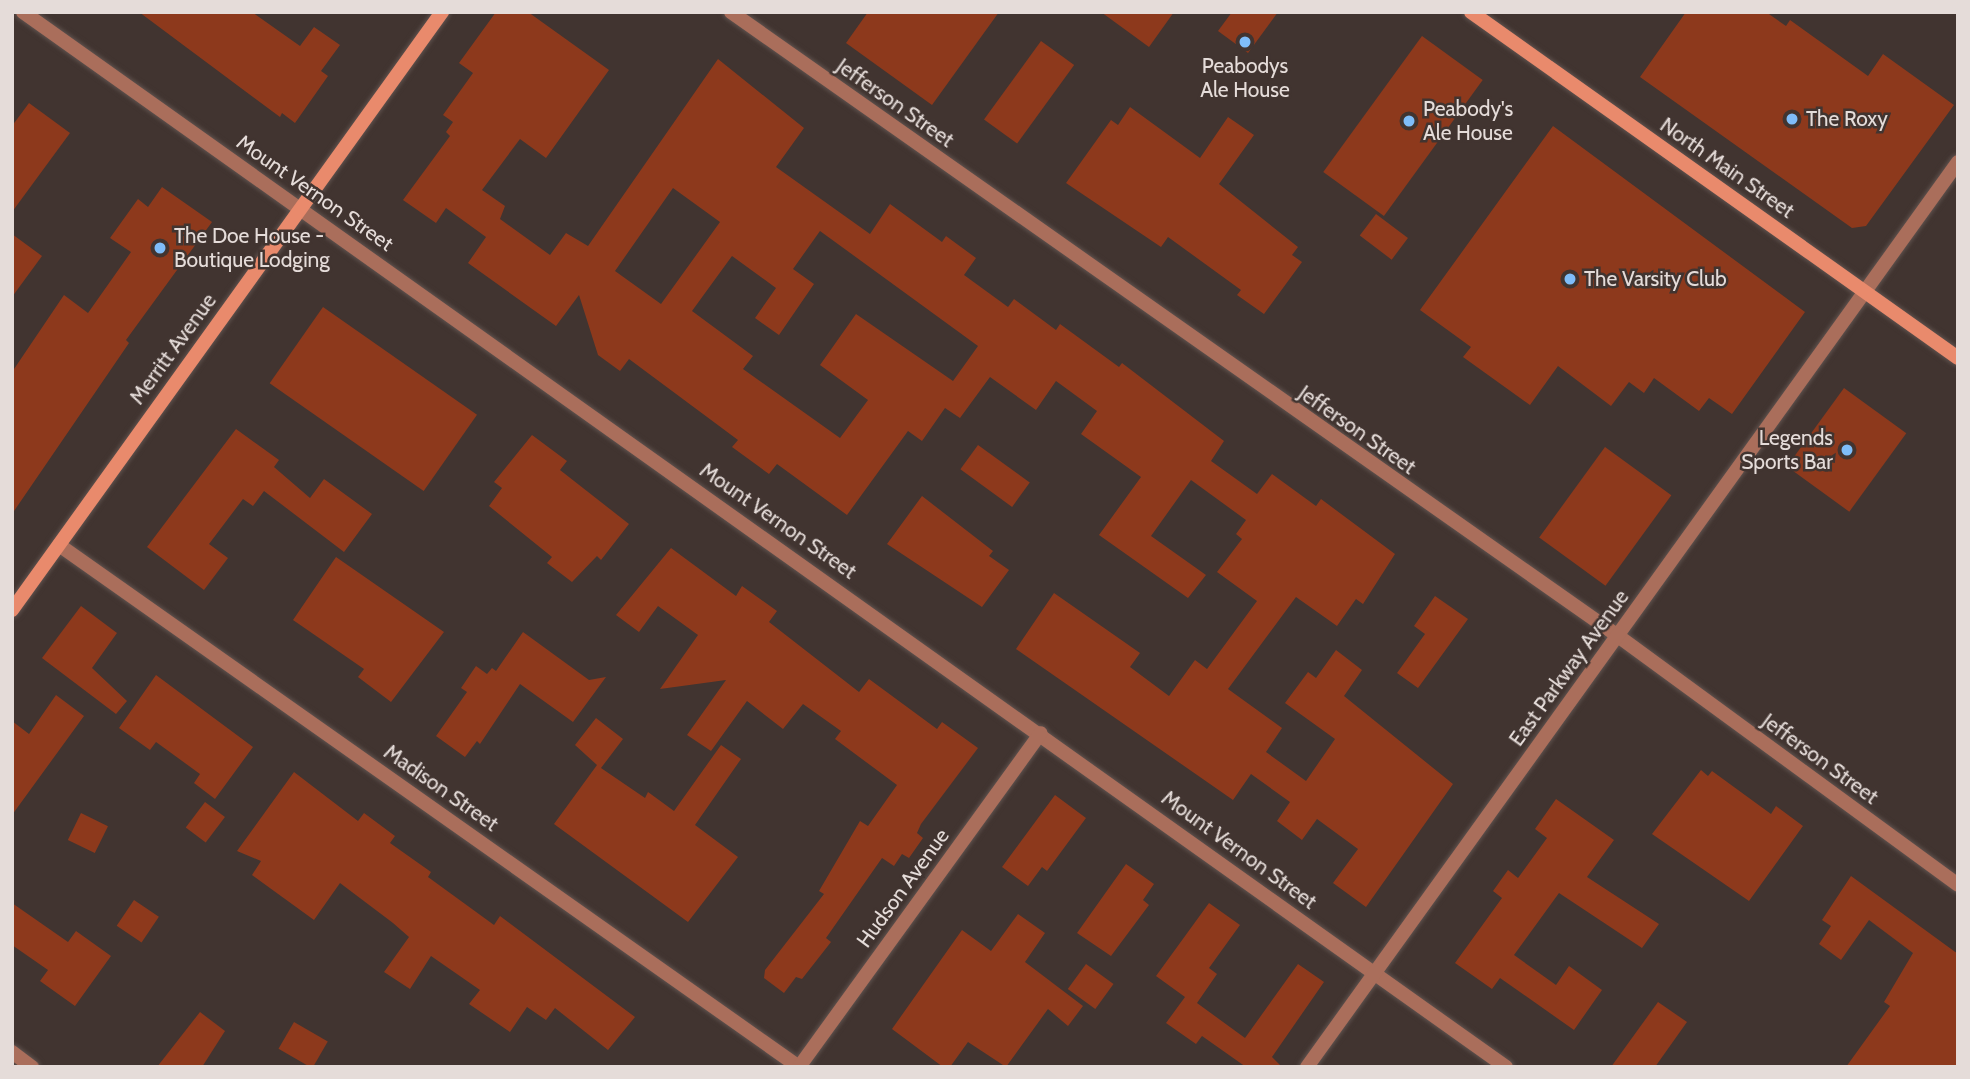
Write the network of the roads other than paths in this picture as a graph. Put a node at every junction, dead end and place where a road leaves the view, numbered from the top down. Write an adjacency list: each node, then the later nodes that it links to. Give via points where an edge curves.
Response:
1 (23, 12): 6 (street, Mount Vernon Street)
2 (442, 12): 6 (street, Merritt Avenue)
3 (731, 12): 11 (street, Jefferson Street)
4 (1471, 12): 7 (street, North Main Street)
5 (1958, 162): 7 (street, East Parkway Avenue)
6 (300, 209): 9 (street, Merritt Avenue); 12 (street, Mount Vernon Street)
7 (1865, 292): 8 (street, North Main Street); 11 (street, East Parkway Avenue)
8 (1958, 358)
9 (59, 545): 10 (street, Merritt Avenue); 17 (street, Madison Street)
10 (12, 610)
11 (1618, 636): 13 (street, Jefferson Street); 14 (street, East Parkway Avenue)
12 (1041, 733): 14 (street, Mount Vernon Street); 17 (street, Hudson Avenue)
13 (1958, 885)
14 (1374, 973): 18 (street, East Parkway Avenue); 19 (street, Mount Vernon Street)
15 (12, 1052): 16 (street)
16 (32, 1067)
17 (799, 1067)
18 (1307, 1067)
19 (1506, 1067)

